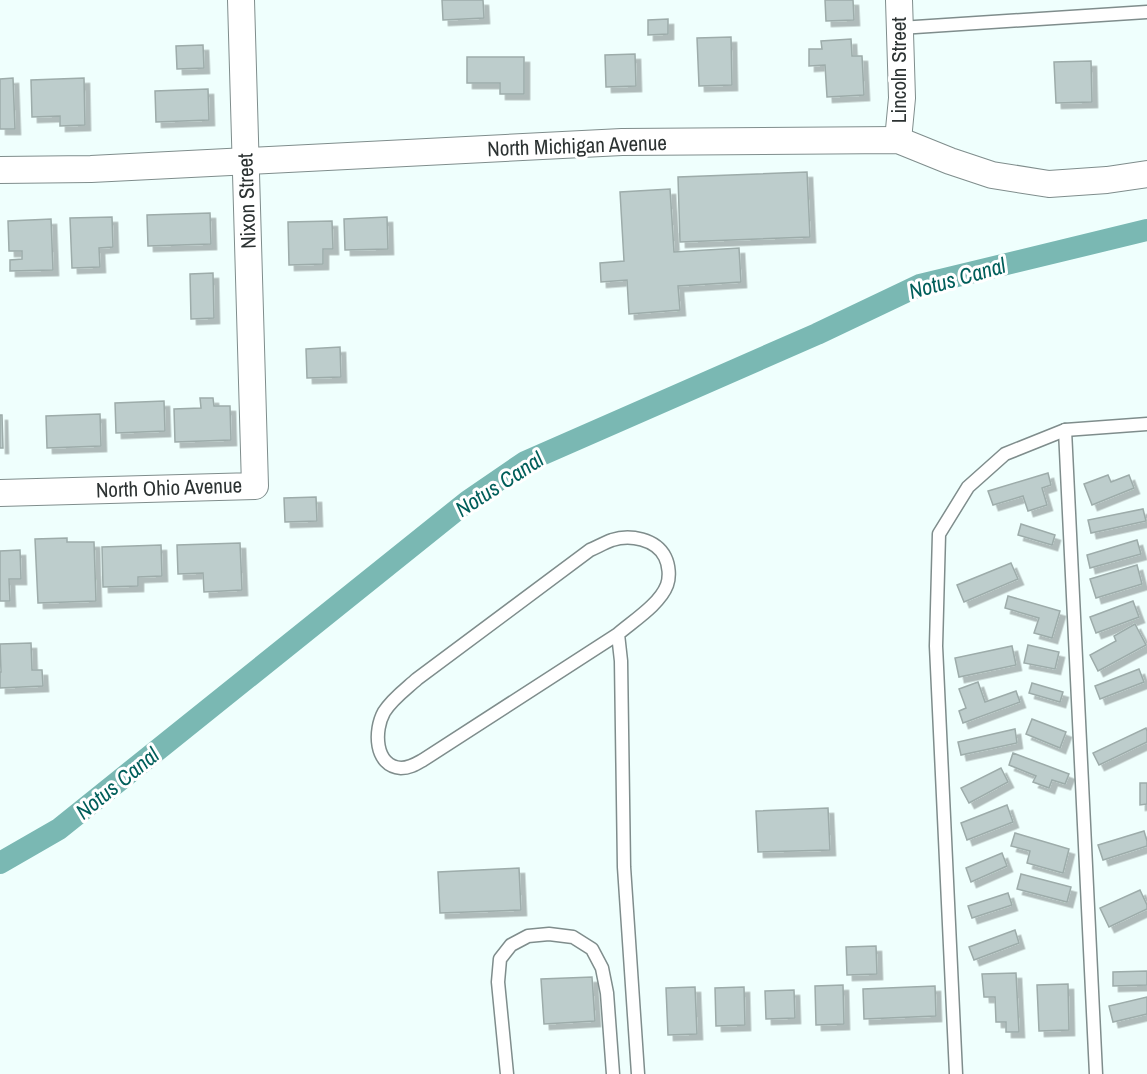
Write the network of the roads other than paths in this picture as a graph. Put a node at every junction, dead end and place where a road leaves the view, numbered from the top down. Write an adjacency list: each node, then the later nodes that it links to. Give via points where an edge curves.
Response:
1 (241, 0): 8 (street, Nixon Street)
2 (899, 0): 6 (street, Lincoln Street)
3 (1114, 0): 5 (lane)
4 (1147, 12): 5 (lane)
5 (1114, 14): 6 (lane)
6 (900, 28): 7 (street, Lincoln Street, via 902,98)
7 (898, 140): 8 (street, North Michigan Avenue, via 622,142); 10 (street, North Michigan Avenue, via 992,175 1049,184)
8 (246, 161): 9 (street, North Michigan Avenue); 11 (street, Nixon Street)
9 (0, 170)
10 (1147, 174)
11 (253, 402): 14 (street, North Ohio Avenue, via 255,486)
12 (1147, 424): 13 (lane)
13 (1065, 430): 19 (lane, via 1005,454 968,488 939,534 936,646); 20 (lane)
14 (0, 493)
15 (618, 634): 15 (lane, via 411,766 390,764 381,755 377,741 384,712 417,679 590,550 613,540 647,541 661,550 668,564 668,583 658,600); 18 (lane, via 624,867)
16 (507, 1074): 17 (lane, via 498,982 500,959 511,945 528,936 549,934 573,937 592,949 602,968)
17 (613, 1074)
18 (638, 1074)
19 (956, 1074)
20 (1096, 1074)

